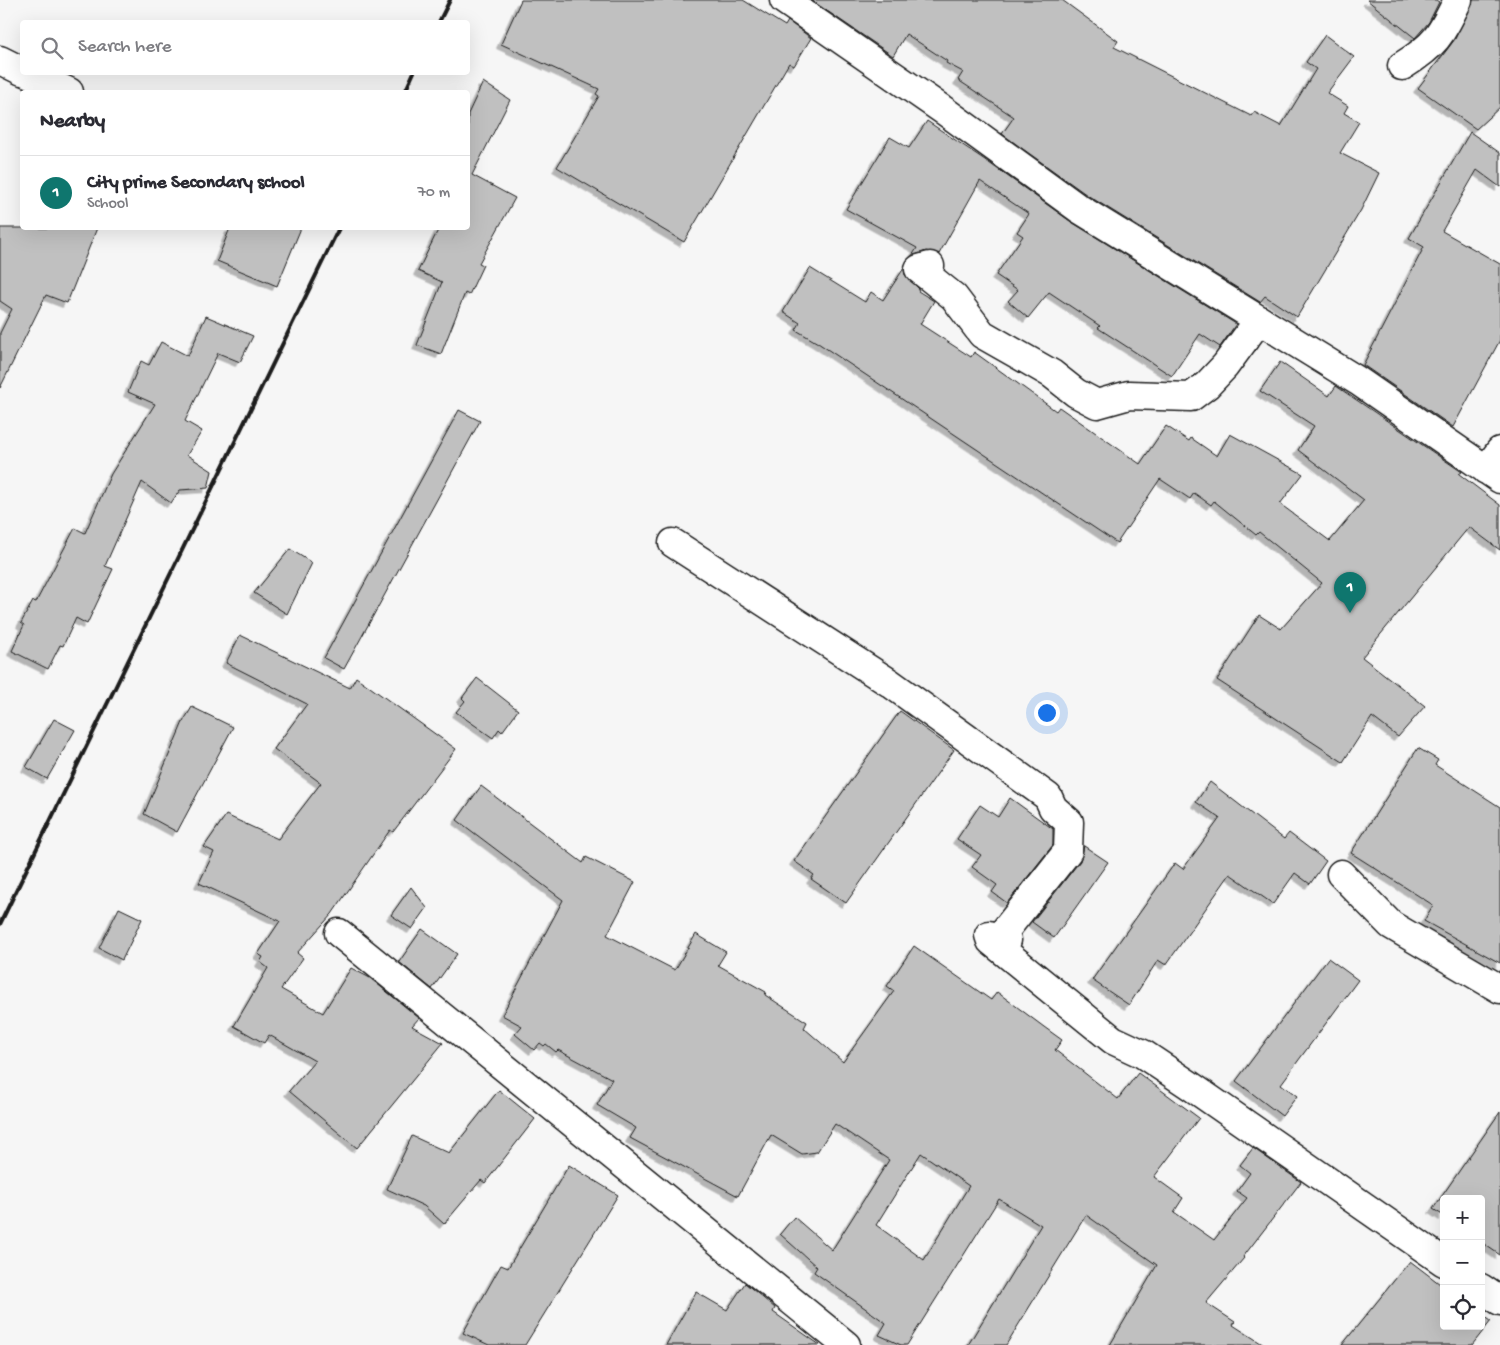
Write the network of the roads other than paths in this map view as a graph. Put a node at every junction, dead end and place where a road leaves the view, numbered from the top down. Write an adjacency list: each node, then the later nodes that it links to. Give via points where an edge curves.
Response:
1 (784, 0): 9 (street, via 1078,208)
2 (1458, 0): 4 (street, via 1445,27 1428,49)
3 (0, 60): 5 (street)
4 (1402, 66)
5 (20, 70)
6 (31, 75): 7 (street)
7 (64, 90)
8 (930, 266): 9 (street, via 920,269 954,297 982,334 1097,404 1129,395 1191,396 1225,366)
9 (1259, 320): 10 (street)
10 (1495, 467)
11 (673, 543): 15 (street, via 898,689 1048,797 1053,808 1069,822 1068,851 1003,933 1007,940 988,935 991,941 1112,1040 1158,1064)
12 (1340, 874): 14 (street, via 1391,925)
13 (339, 933): 18 (street)
14 (1500, 989)
15 (1440, 1259)
16 (1485, 1291): 17 (street)
17 (1500, 1302)
18 (846, 1345)

